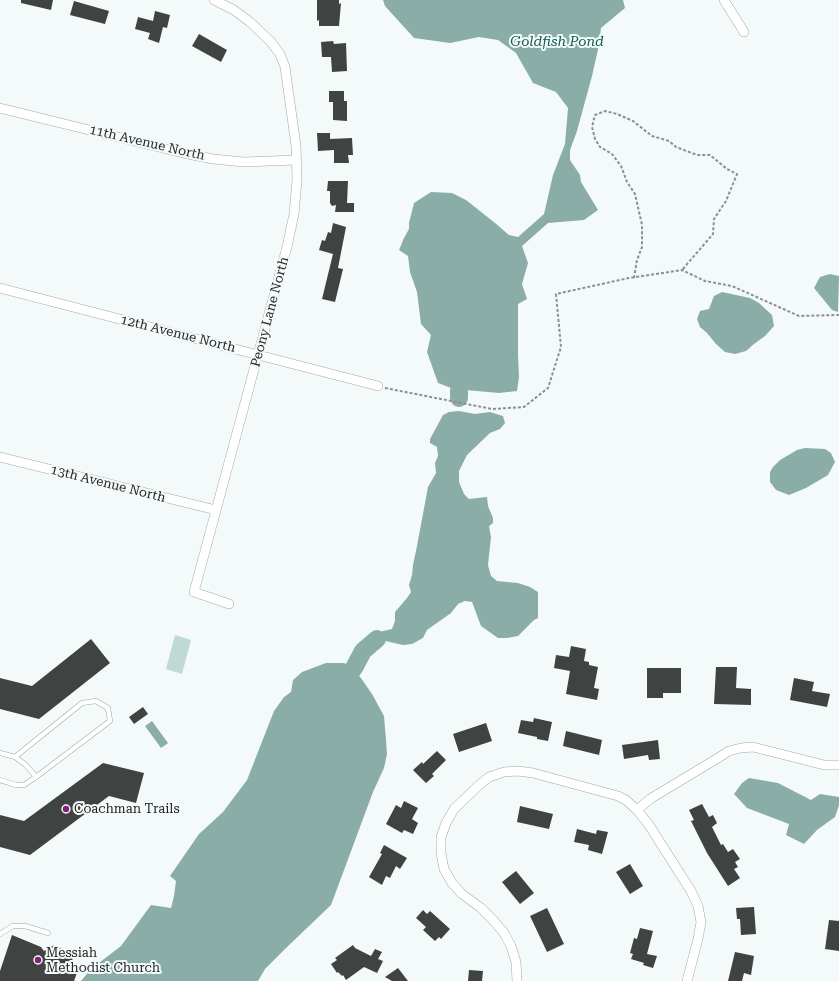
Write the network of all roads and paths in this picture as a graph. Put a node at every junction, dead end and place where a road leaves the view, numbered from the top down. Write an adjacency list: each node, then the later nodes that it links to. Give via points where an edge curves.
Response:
1 (214, 0): 5 (street, Peony Lane North, via 234,10 271,42 280,54 285,67)
2 (724, 0): 3 (street)
3 (744, 32)
4 (0, 108): 5 (street, 11th Avenue North, via 213,159 244,162)
5 (296, 160): 10 (street, Peony Lane North, via 294,214)
6 (682, 270): 7 (path); 7 (path, via 713,234 714,220 726,201 737,174 710,155 697,155 676,147 669,141 652,136 633,121 605,111 595,115 592,127 595,139 621,166 626,182 636,194 642,225 642,247); 9 (path, via 705,281 732,286 799,316)
7 (634, 278): 11 (path, via 556,294 561,347 548,388 524,407 492,409)
8 (0, 288): 10 (street, 12th Avenue North)
9 (839, 315)
10 (258, 355): 11 (street, 12th Avenue North); 13 (street, Peony Lane North)
11 (378, 386)
12 (0, 457): 13 (street, 13th Avenue North)
13 (216, 510): 14 (street, Peony Lane North, via 194,592)
14 (229, 604)
15 (0, 753): 16 (lane)
16 (15, 757): 18 (lane, via 26,764); 18 (lane, via 82,703 96,701 108,708 110,721)
17 (839, 765): 20 (street, via 824,765 753,747 741,748 729,751 650,799)
18 (36, 777): 19 (lane, via 24,785)
19 (0, 780)
20 (637, 810): 23 (street, via 618,796 518,771 489,777 454,809 441,838 444,869 462,894 494,920 504,933 516,962); 24 (street, via 691,891 698,906 701,922)
21 (48, 933): 22 (lane, via 25,926 13,926)
22 (0, 934)
23 (517, 981)
24 (687, 981)

